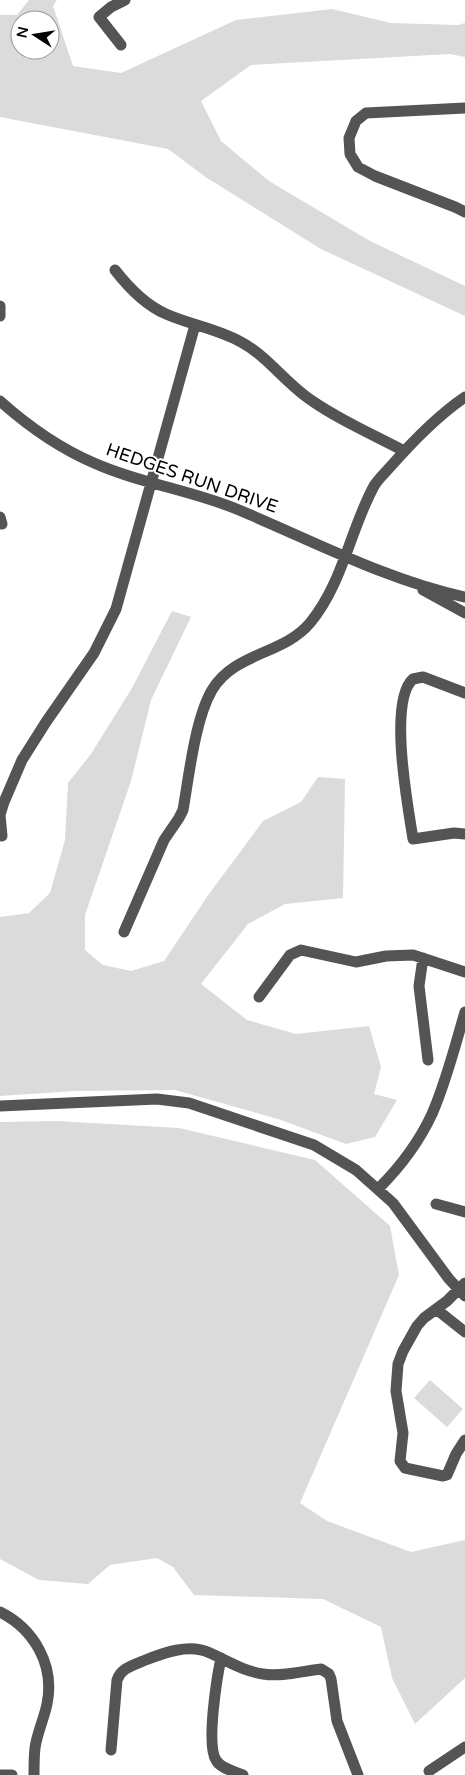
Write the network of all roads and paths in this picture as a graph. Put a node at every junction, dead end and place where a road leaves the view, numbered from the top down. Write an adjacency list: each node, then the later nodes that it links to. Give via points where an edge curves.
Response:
1 (125, 0): 2 (street, via 99,17)
2 (121, 45)
3 (465, 108): 4 (street, via 366,113 351,130 349,146 358,167)
4 (465, 212)
5 (115, 270): 8 (street, via 148,304)
6 (0, 306): 7 (street)
7 (0, 316)
8 (195, 325): 11 (street, via 241,342 324,408); 12 (street)
9 (465, 397): 11 (street, via 451,406)
10 (0, 401): 12 (street, HEDGES RUN DRIVE, via 26,423 69,451 95,464)
11 (404, 452): 13 (street, via 375,485)
12 (151, 482): 13 (street, HEDGES RUN DRIVE, via 237,509); 19 (street, via 116,609 94,653 22,760 0,815)
13 (346, 555): 14 (street, HEDGES RUN DRIVE); 20 (street, via 318,613 302,632 281,646 241,662 213,688 199,727 182,810 164,840)
14 (411, 582): 15 (street, HEDGES RUN DRIVE); 16 (street, HEDGES RUN DRIVE)
15 (465, 597)
16 (465, 613)
17 (465, 693): 18 (street, via 423,677 413,679 406,687 401,735 402,771 413,839)
18 (465, 834)
19 (2, 836)
20 (124, 932)
21 (423, 958): 22 (street); 23 (street, via 403,955 356,962 301,950 290,956); 25 (street, via 419,986)
22 (465, 972)
23 (259, 997)
24 (465, 1012): 27 (street, via 432,1113 402,1164)
25 (428, 1060)
26 (0, 1106): 27 (street, via 158,1099 189,1103 314,1145)
27 (379, 1188): 30 (street)
28 (436, 1204): 29 (street)
29 (465, 1212)
30 (463, 1290): 31 (street)
31 (436, 1309): 32 (street); 33 (street, via 417,1326 398,1364 396,1391 403,1433 400,1461 405,1468 443,1476 449,1472)
32 (465, 1332)
33 (465, 1440)
34 (0, 1612): 41 (street, via 18,1623 36,1644 47,1672 49,1692 35,1748)
35 (221, 1658): 37 (street, via 200,1650 178,1650 122,1670 117,1680); 42 (street, via 212,1749 221,1766); 43 (street, via 240,1668 265,1674 325,1671 331,1678 339,1728)
36 (465, 1747): 38 (street)
37 (111, 1750)
38 (429, 1771)
39 (0, 1775): 40 (street)
40 (12, 1775)
41 (34, 1775)
42 (243, 1775)
43 (358, 1775)

